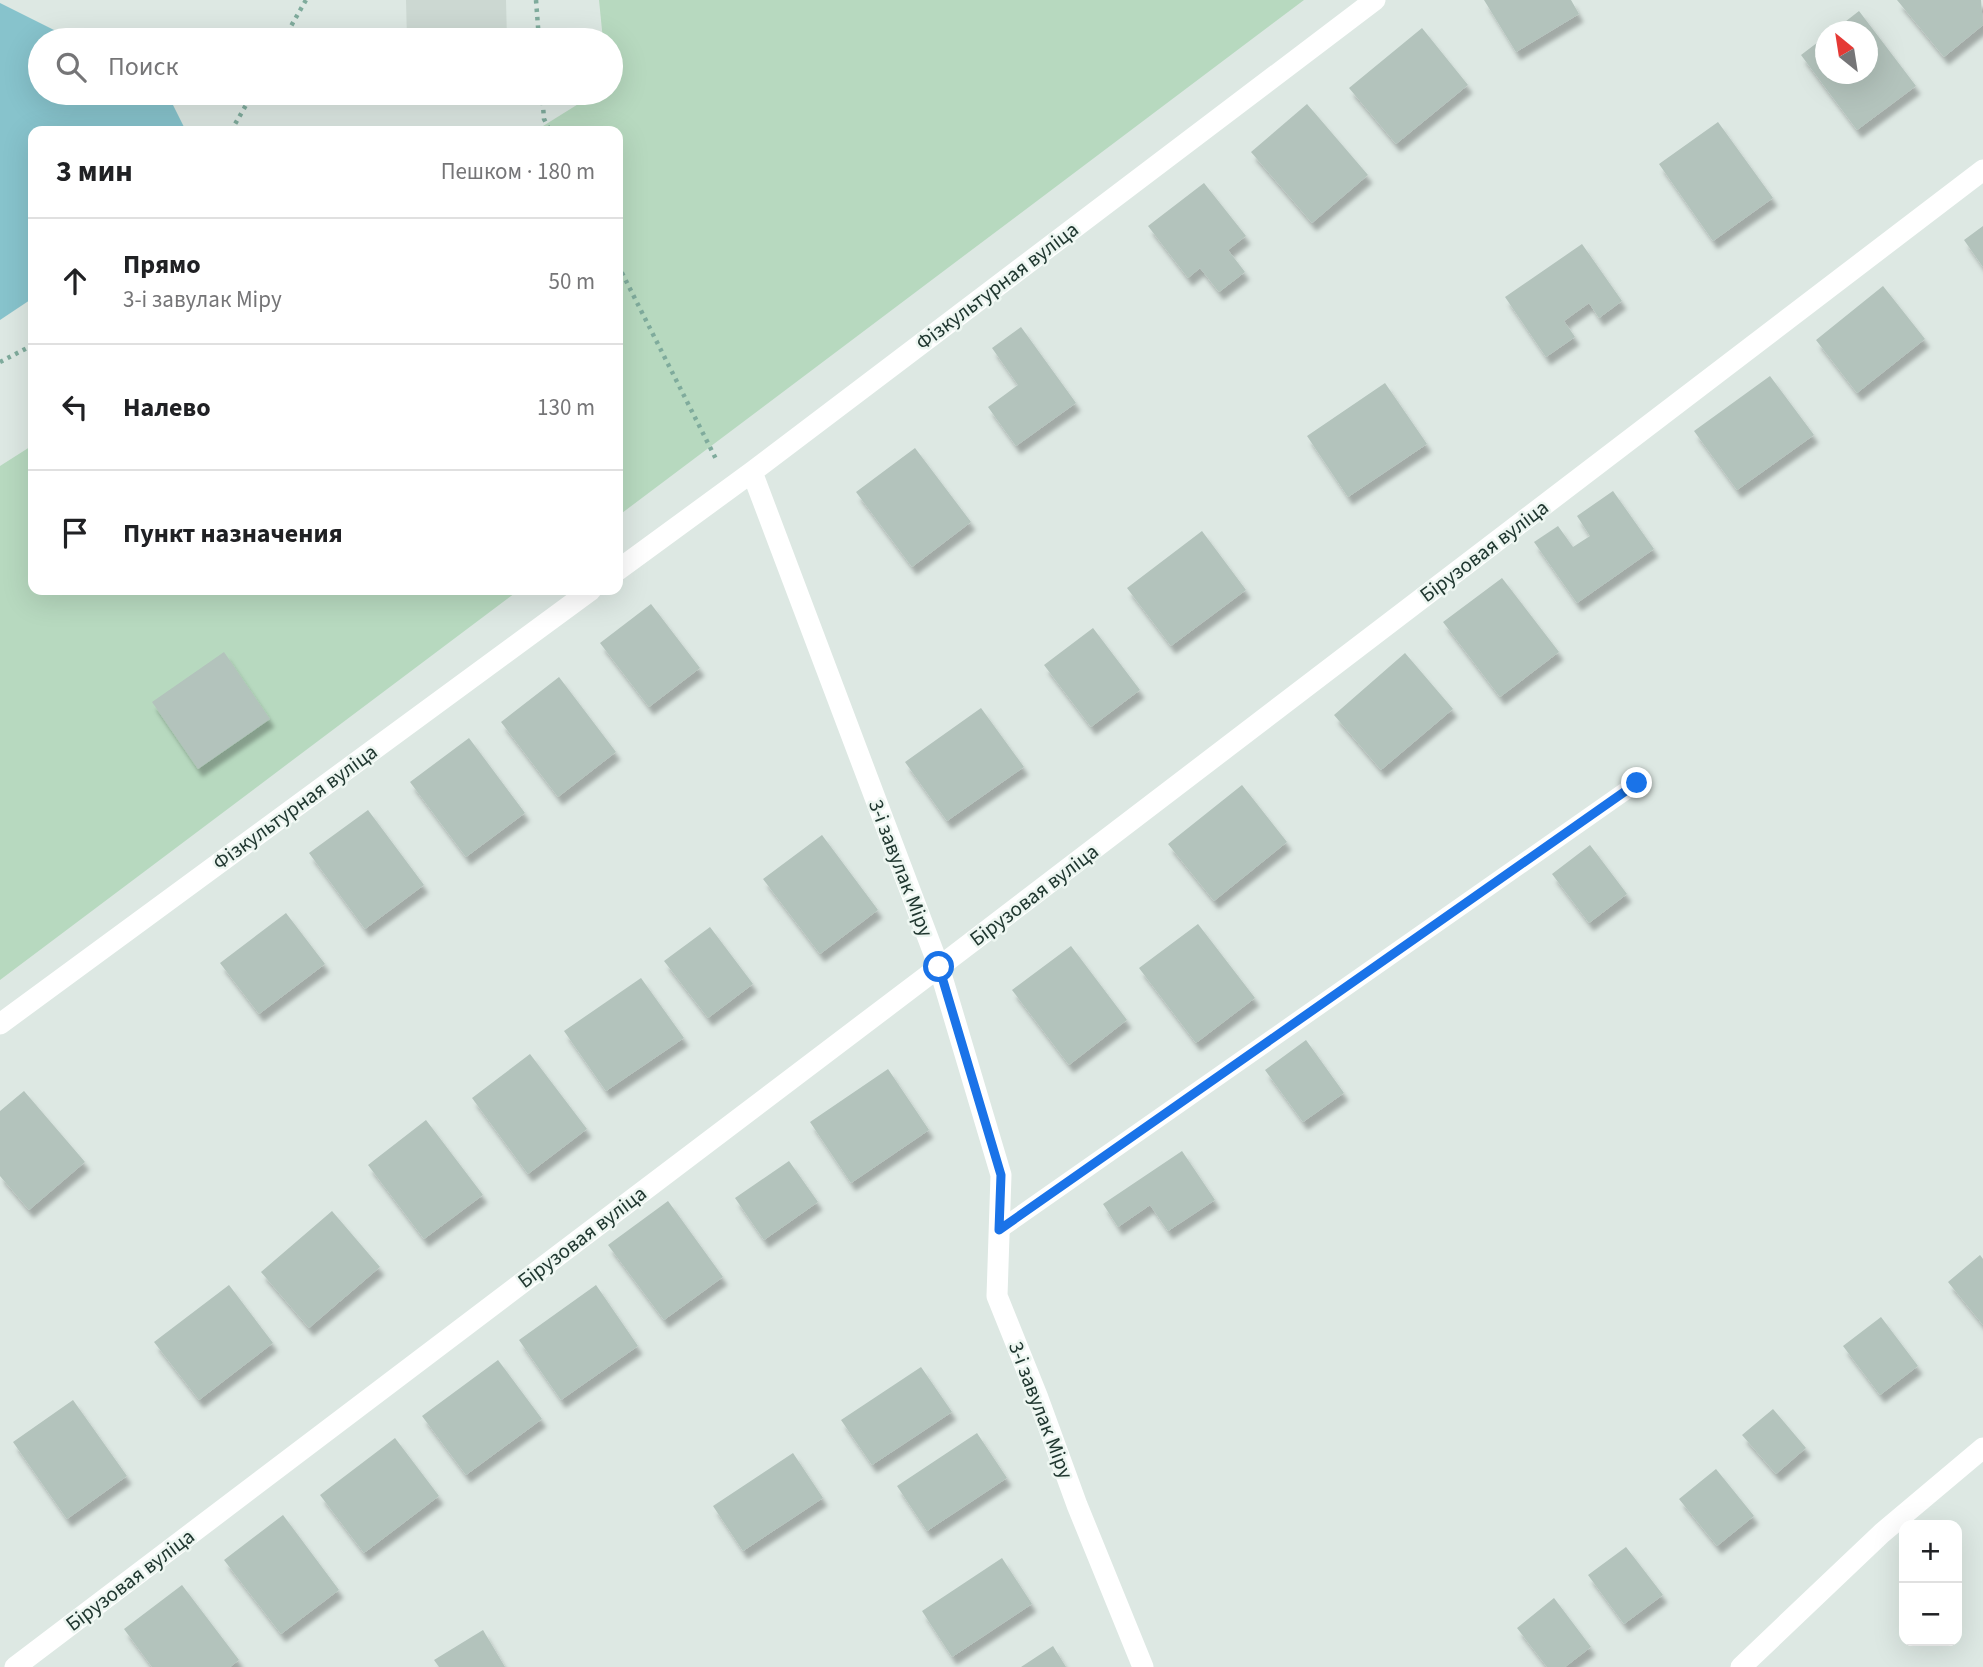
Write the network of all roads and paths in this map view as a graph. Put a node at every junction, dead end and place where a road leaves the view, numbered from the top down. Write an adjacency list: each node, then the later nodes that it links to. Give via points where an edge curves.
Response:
1 (306, 0): 4 (path)
2 (536, 0): 5 (path)
3 (1375, 0): 14 (street, Фізкультурная вуліца)
4 (290, 28)
5 (538, 28)
6 (246, 105): 8 (path)
7 (543, 105): 9 (path)
8 (234, 126)
9 (548, 126)
10 (1983, 170): 19 (street, Бірузовая вуліца)
11 (623, 275): 15 (path)
12 (28, 348): 13 (path)
13 (0, 362)
14 (752, 472): 15 (street, Фізкультурная вуліца); 19 (street, 3-і завулак Міру)
15 (730, 488): 16 (street, Фізкультурная вуліца)
16 (623, 566)
17 (584, 595): 20 (street, Фізкультурная вуліца)
18 (1637, 783): 21 (lane)
19 (939, 967): 21 (street, 3-і завулак Міру, via 1001,1175); 23 (street, Бірузовая вуліца)
20 (0, 1024)
21 (999, 1230): 24 (street, 3-і завулак Міру, via 997,1296)
22 (1983, 1448): 25 (street, via 1882,1533)
23 (15, 1667)
24 (1143, 1667)
25 (1741, 1667)

